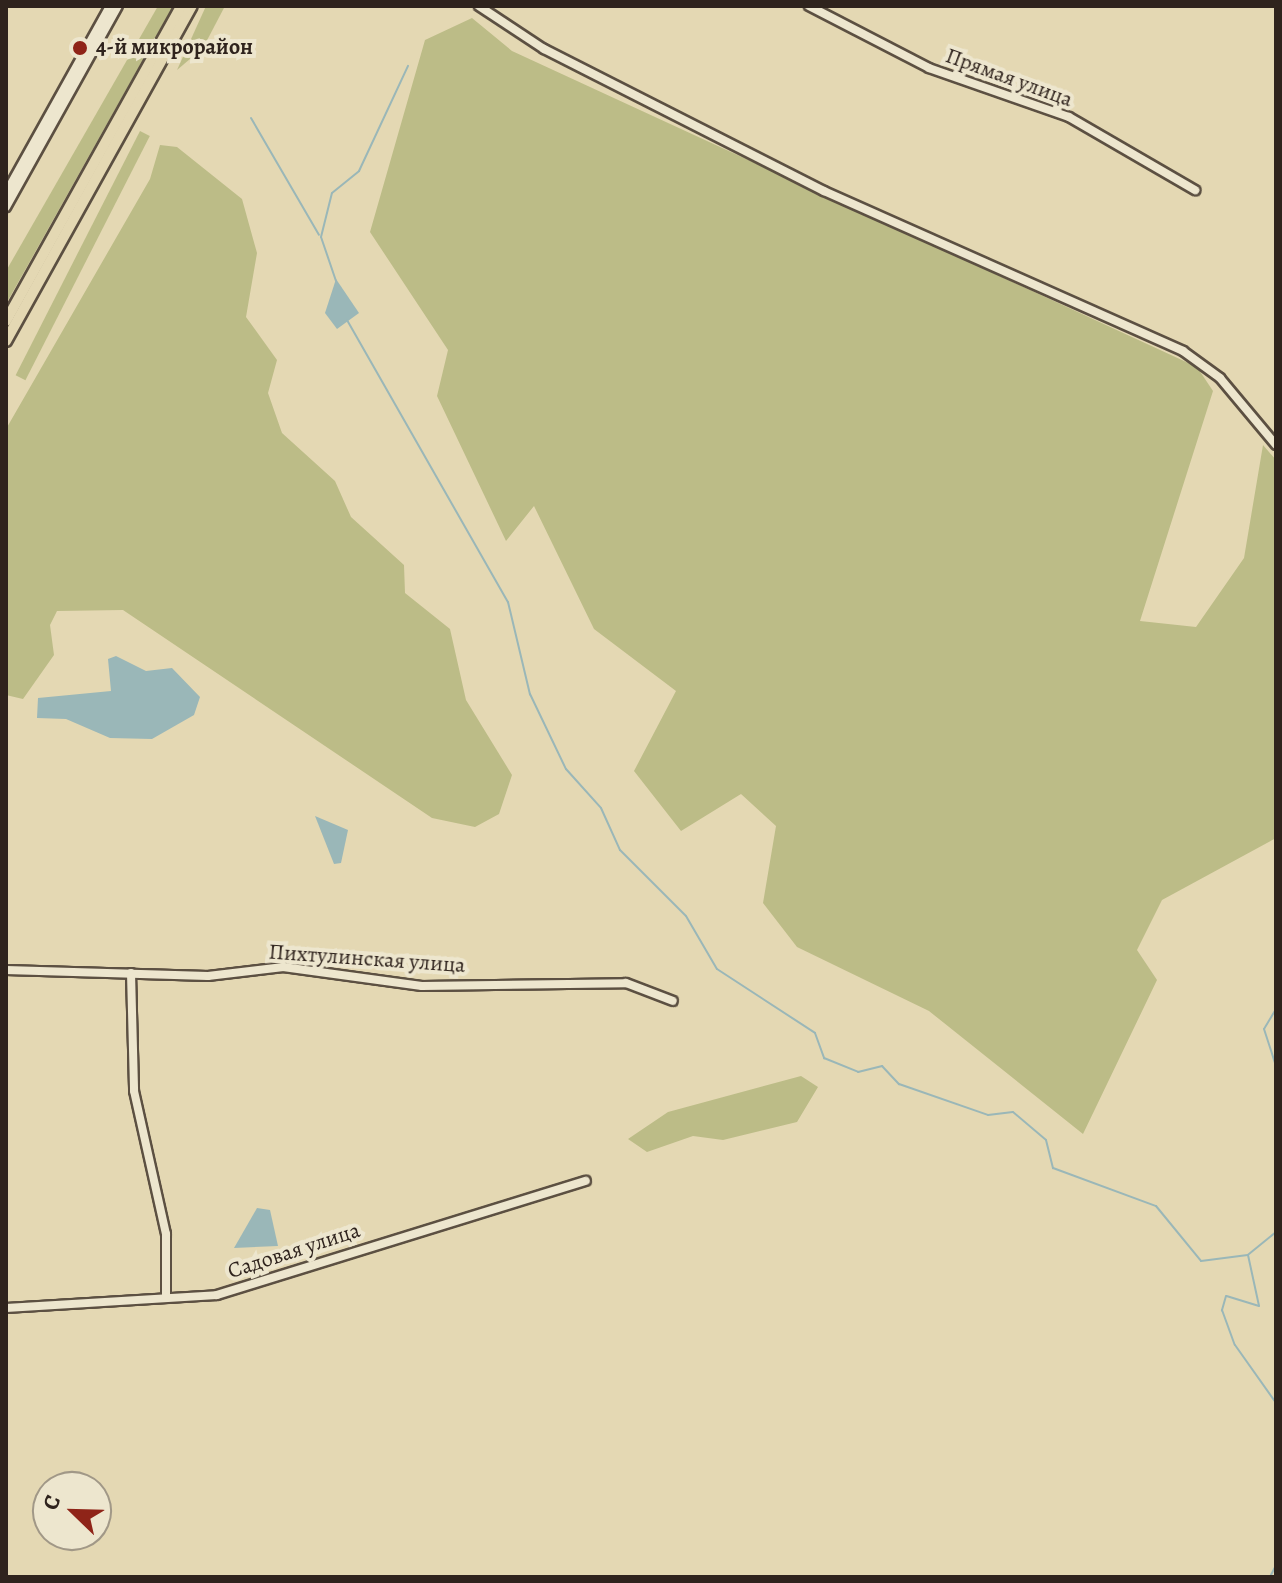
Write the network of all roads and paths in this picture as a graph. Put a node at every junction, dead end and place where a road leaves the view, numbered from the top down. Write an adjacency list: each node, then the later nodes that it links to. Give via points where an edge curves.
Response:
1 (110, 6): 8 (street)
2 (118, 6): 9 (street)
3 (181, 6): 10 (main road)
4 (192, 6): 11 (main road)
5 (479, 6): 12 (street, via 544,49 824,191 1183,351 1220,378)
6 (809, 6): 7 (street, Прямая улица, via 929,68 1069,117)
7 (1195, 190)
8 (6, 193)
9 (6, 207)
10 (6, 321)
11 (6, 341)
12 (1276, 445)
13 (6, 970): 14 (street, Пихтулинская улица)
14 (131, 973): 15 (street, Пихтулинская улица, via 208,976 283,967 422,986 626,983); 17 (street, via 134,1091 166,1234)
15 (673, 1001)
16 (586, 1181): 17 (street, Садовая улица, via 232,1291)
17 (166, 1298): 18 (street, Садовая улица)
18 (6, 1308)

